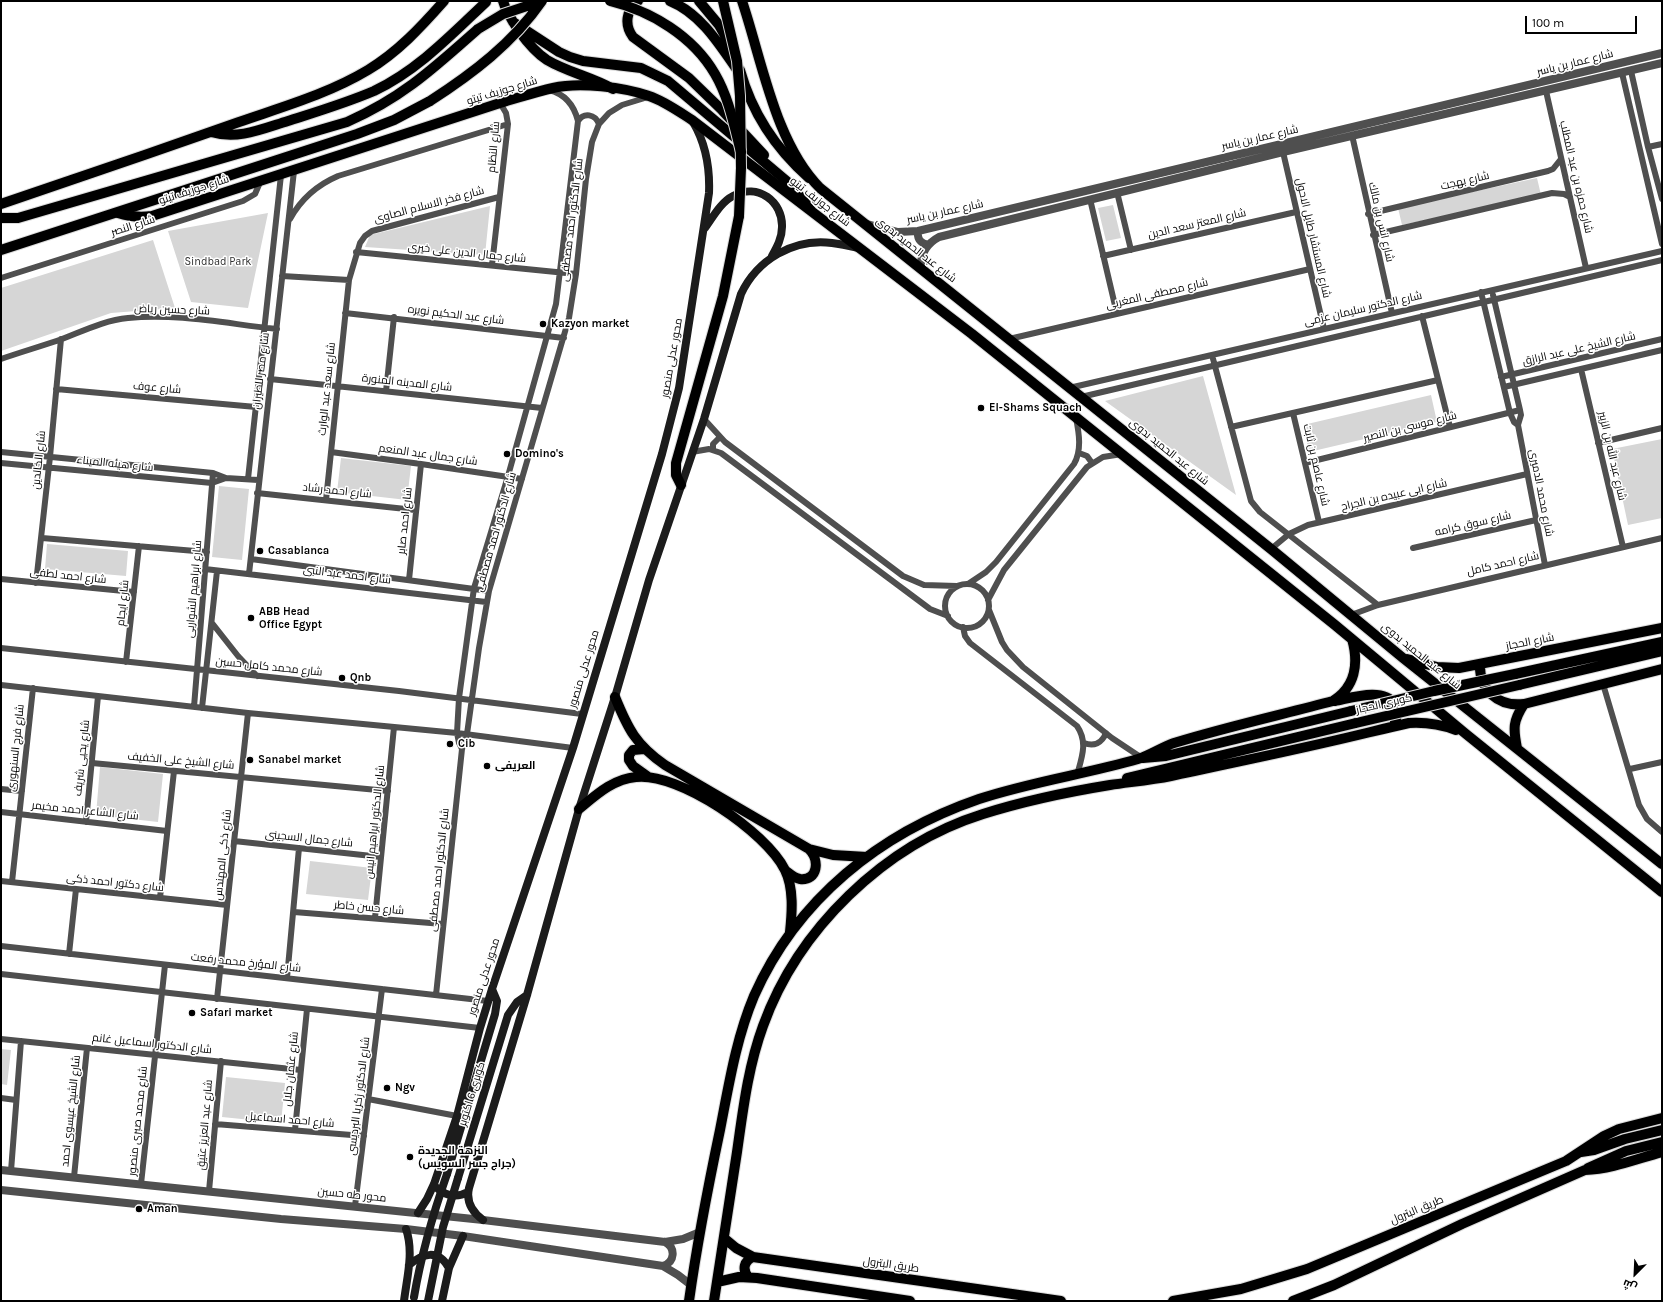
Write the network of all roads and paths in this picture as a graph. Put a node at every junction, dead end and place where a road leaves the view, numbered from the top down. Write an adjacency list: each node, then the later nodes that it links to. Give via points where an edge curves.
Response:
1 (444, 1): 26 (main road, via 392,54 354,78)
2 (503, 1): 11 (main road)
3 (542, 1): 46 (main road, شارع جوزيف تيتو, bridge, via 516,33 488,59 430,101 394,120); 48 (main road, bridge, via 504,14 478,29 413,85 347,122 18,218)
4 (610, 1): 30 (main road, bridge, via 635,9 666,24 698,52 719,82 729,106)
5 (638, 1): 33 (main road, via 630,9 627,18 628,28 633,37 673,64 705,93 758,147)
6 (670, 1): 16 (main road, via 686,9 706,28)
7 (699, 1): 16 (main road, via 726,37 737,59)
8 (723, 1): 30 (main road, bridge, via 737,61)
9 (742, 1): 36 (main road, شارع عبد الحميد بدوى, via 781,125)
10 (486, 2): 26 (main road, via 437,49 401,75 374,90 250,133 234,136)
11 (513, 22): 17 (main road, via 535,50 547,60); 33 (main road, via 570,57 641,68 668,81)
12 (1662, 53): 52 (street, شارع عمار بن ياسر)
13 (1662, 63): 14 (street, شارع عمار بن ياسر)
14 (1631, 71): 15 (street, شارع عمار بن ياسر); 29 (street)
15 (1622, 73): 19 (street, شارع عمار بن ياسر); 54 (street)
16 (742, 77): 36 (main road, via 764,127 788,158)
17 (613, 89): 18 (main road, شارع جوزيف تيتو, via 581,85); 20 (main road, شارع جوزيف تيتو)
18 (548, 90): 21 (main road, شارع جوزيف تيتو); 23 (street, via 568,100)
19 (1546, 91): 27 (street, شارع عمار بن ياسر); 32 (street, شارع حمزه بن عبد المطلب)
20 (650, 96): 22 (main road, شارع جوزيف تيتو); 25 (street, شارع الدكتور احمد مصطفى, via 615,109)
21 (500, 103): 24 (street, شارع النظام); 34 (main road, شارع جوزيف تيتو)
22 (692, 120): 44 (main road, شارع جوزيف تيتو); 51 (main road, محور عدلى منصور, via 702,142 709,173 709,193)
23 (578, 121): 25 (street, via 583,116 590,115 596,118); 68 (street, شارع الدكتور احمد مصطفى)
24 (508, 124): 39 (street, شارع النظام); 49 (street, via 338,176 320,185 305,198)
25 (599, 124): 69 (street, شارع الدكتور احمد مصطفى, via 592,142 586,180)
26 (211, 132): 43 (main road)
27 (1352, 135): 31 (street, شارع عمار بن ياسر); 47 (street, شارع انس بن مالك)
28 (1662, 144): 29 (street)
29 (1648, 147): 42 (street)
30 (741, 152): 140 (main road, bridge, via 739,216 723,296 676,463 676,475)
31 (1283, 152): 38 (street, شارع عمار بن ياسر); 45 (street, شارع المستشار طايل الاحول)
32 (1561, 159): 40 (street, شارع حمزه بن عبد المطلب); 47 (street, شارع بهجت, via 1548,171)
33 (772, 169): 44 (main road, via 795,189)
34 (294, 171): 35 (main road, شارع جوزيف تيتو); 49 (street, شارع مصر للطيران)
35 (281, 175): 37 (main road, شارع جوزيف تيتو); 82 (street, شارع مصر للطيران)
36 (809, 178): 50 (main road, شارع عبد الحميد بدوى)
37 (261, 180): 46 (main road, شارع جوزيف تيتو, via 152,216 134,217); 71 (street, شارع النصر, via 255,194 243,201)
38 (1117, 192): 41 (street, شارع عمار بن ياسر); 58 (street)
39 (499, 196): 60 (street, شارع فخر الاسلام الصاوى, via 372,231 365,236); 64 (street, شارع النظام)
40 (1570, 197): 53 (street, via 1552,193); 65 (street, شارع حمزه بن عبد المطلب)
41 (1090, 199): 55 (street, شارع عمار بن ياسر, via 939,237); 61 (street)
42 (1662, 199)
43 (1, 204)
44 (810, 209): 56 (main road, شارع جوزيف تيتو)
45 (1296, 212): 58 (street, شارع المعتز سعد الدين); 67 (street, شارع المستشار طايل الاحول)
46 (118, 213): 57 (main road, شارع جوزيف تيتو)
47 (1368, 214): 53 (street, شارع انس بن مالك)
48 (1, 218)
49 (288, 222): 70 (street, شارع مصر للطيران)
50 (863, 223): 52 (street, شارع عمار بن ياسر, via 898,232); 66 (main road, شارع عبد الحميد بدوى)
51 (703, 230): 62 (main road, via 732,196 750,191 761,193 774,202 782,220 780,240); 200 (main road, محور عدلى منصور, via 684,361 673,412)
52 (918, 231): 55 (street, via 919,240)
53 (1374, 236): 78 (street, شارع انس بن مالك)
54 (1662, 244)
55 (928, 245): 66 (street, via 922,256)
56 (860, 248): 62 (main road, via 814,242 793,247); 112 (main road)
57 (1, 250)
58 (1131, 250): 61 (street, شارع المعتز سعد الدين)
59 (1662, 251): 65 (street, شارع الدكتور سليمان عزمى)
60 (356, 252): 64 (street, شارع جمال الدين على خيرى); 72 (street, شارع فخر الاسلام الصاوى)
61 (1103, 256): 79 (street)
62 (772, 257): 113 (main road, via 754,272 741,294)
63 (1662, 260): 75 (street, شارع الدكتور سليمان عزمى)
64 (492, 265): 68 (street, شارع جمال الدين على خيرى)
65 (1586, 268): 73 (street, شارع الدكتور سليمان عزمى)
66 (921, 269): 88 (main road, شارع عبد الحميد بدوى)
67 (1310, 269): 79 (street, شارع مصطفى المغربى); 84 (street, شارع المستشار طايل الاحول)
68 (560, 272): 69 (street, شارع جمال الدين على خيرى); 85 (street, شارع الدكتور احمد مصطفى, via 559,290)
69 (576, 274): 86 (street, شارع الدكتور احمد مصطفى)
70 (282, 276): 72 (street); 83 (street, شارع مصر للطيران)
71 (1, 278)
72 (349, 280): 77 (street, شارع سعد عبد الوارث)
73 (1492, 290): 74 (street, شارع الدكتور سليمان عزمى); 75 (street, شارع محمد الدميرى)
74 (1481, 292): 76 (street, شارع محمد الدميرى); 78 (street, شارع الدكتور سليمان عزمى)
75 (1494, 299): 76 (street, شارع الدكتور سليمان عزمى); 95 (street, شارع محمد الدميرى)
76 (1483, 302): 80 (street, شارع الدكتور سليمان عزمى); 96 (street, شارع محمد الدميرى)
77 (345, 313): 81 (street, شارع عبد الحكيم نويره); 100 (street, شارع سعد عبد الوارث)
78 (1392, 313): 84 (street, شارع الدكتور سليمان عزمى)
79 (1116, 314): 88 (street, شارع مصطفى المغربى)
80 (1422, 316): 93 (street, شارع الدكتور سليمان عزمى); 98 (street)
81 (394, 317): 85 (street, شارع عبد الحكيم نويره); 104 (street)
82 (265, 328): 83 (street, شارع حسين رياض); 87 (street, شارع حسين رياض, via 191,319 127,318); 107 (street, شارع مصر للطيران)
83 (277, 329): 97 (street, شارع مصر للطيران)
84 (1324, 329): 91 (street, شارع الدكتور سليمان عزمى)
85 (548, 336): 86 (street, شارع عبد الحكيم نويره); 106 (street, شارع الدكتور احمد مصطفى)
86 (564, 338): 108 (street, شارع الدكتور احمد مصطفى)
87 (61, 339): 92 (street, شارع حسين رياض); 102 (street, شارع الخالدين)
88 (1009, 339): 103 (main road, شارع عبد الحميد بدوى)
89 (1662, 339): 95 (street, شارع الشيخ على عبد الرازق)
90 (1662, 350): 94 (street, شارع الشيخ على عبد الرازق)
91 (1212, 355): 93 (street); 103 (street, شارع الدكتور سليمان عزمى)
92 (1, 359)
93 (1215, 365): 105 (street, شارع الدكتور سليمان عزمى); 115 (street)
94 (1581, 369): 99 (street, شارع الشيخ على عبد الرازق); 119 (street, شارع عبد الله بن الزبير)
95 (1512, 375): 96 (street, شارع الشيخ على عبد الرازق); 99 (street, شارع محمد الدميرى)
96 (1501, 377): 101 (street, شارع محمد الدميرى)
97 (270, 379): 100 (street, شارع المدينه المنورة); 138 (street, شارع مصر للطيران)
98 (1438, 380): 111 (street); 116 (street)
99 (1515, 385): 101 (street, شارع الشيخ على عبد الرازق); 109 (street, شارع محمد الدميرى)
100 (337, 386): 104 (street, شارع المدينه المنورة); 122 (street, شارع سعد عبد الوارث)
101 (1504, 387): 110 (street, شارع محمد الدميرى)
102 (56, 388): 107 (street, شارع عوف); 126 (street, شارع الخالدين)
103 (1069, 388): 105 (main road, شارع عبد الحميد بدوى)
104 (386, 391): 106 (street, شارع المدينه المنورة)
105 (1081, 397): 152 (main road, شارع عبد الحميد بدوى)
106 (527, 406): 108 (street, شارع المدينه المنورة); 134 (street, شارع الدكتور احمد مصطفى)
107 (256, 407): 136 (street, شارع مصر للطيران)
108 (542, 408): 137 (street, شارع الدكتور احمد مصطفى)
109 (1520, 410): 110 (street, شارع موسى بن النصير); 114 (street, شارع محمد الدميرى)
110 (1510, 412): 114 (street, شارع محمد الدميرى); 116 (street, شارع موسى بن النصير)
111 (1293, 413): 115 (street); 129 (street, شارع عاصم بن ثابت)
112 (1076, 417): 124 (street); 125 (main road)
113 (704, 419): 118 (street); 123 (main road)
114 (1518, 425): 133 (street, شارع محمد الدميرى)
115 (1231, 427): 146 (street, via 1251,501 1260,512)
116 (1450, 427): 129 (street, شارع موسى بن النصير)
117 (1662, 428): 119 (street)
118 (720, 437): 120 (street, via 715,441); 163 (street, via 903,576 924,585)
119 (1598, 443): 150 (street, شارع عبد الله بن الزبير)
120 (713, 450): 123 (street); 173 (street, via 725,455 930,609)
121 (1, 452): 126 (street, شارع هيئه الميناء)
122 (331, 452): 130 (street, شارع جمال عبد المنعم); 142 (street, شارع سعد عبد الوارث)
123 (692, 452): 140 (main road)
124 (1079, 453): 128 (street, via 1087,456); 162 (street, via 1071,468 996,562)
125 (1122, 454): 128 (street, via 1103,457); 177 (main road)
126 (50, 457): 131 (street, شارع الخالدين); 132 (street, شارع هيئه الميناء)
127 (1, 463): 131 (street, شارع هيئه الميناء)
128 (1092, 463): 168 (street, via 1004,570)
129 (1305, 463): 145 (street, شارع عاصم بن ثابت)
130 (421, 464): 134 (street, شارع جمال عبد المنعم); 143 (street, شارع احمد صابر)
131 (49, 468): 139 (street, شارع هيئه الميناء); 147 (street, شارع الخالدين)
132 (213, 473): 135 (street, شارع هيئه الميناء); 139 (street, شارع ابراهيم الشواربى)
133 (1527, 474): 144 (street, شارع محمد الدميرى); 145 (street, شارع ابى عبيده بن الجراح)
134 (508, 476): 137 (street, شارع جمال عبد المنعم); 164 (street, شارع الدكتور احمد مصطفى)
135 (226, 478): 136 (street, شارع هيئه الميناء); 139 (street, شارع هيئه الميناء)
136 (248, 479): 138 (street, شارع هيئه الميناء)
137 (522, 479): 165 (street, شارع الدكتور احمد مصطفى)
138 (258, 480): 141 (street, شارع مصر للطيران)
139 (212, 483): 153 (street, شارع ابراهيم الشواربى)
140 (681, 485): 192 (main road, via 649,580)
141 (257, 493): 142 (street, شارع احمد رشاد); 154 (street, شارع مصر للطيران)
142 (326, 500): 143 (street, شارع احمد رشاد)
143 (415, 510): 160 (street, شارع احمد صابر)
144 (1536, 520): 151 (street, شارع سوق كرامه); 155 (street, شارع محمد الدميرى)
145 (1319, 522): 146 (street, شارع ابى عبيده بن الجراح)
146 (1289, 534): 152 (street, شارع ابى عبيده بن الجراح); 170 (street)
147 (42, 538): 149 (street); 161 (street, شارع الخالدين)
148 (1662, 538): 150 (street, شارع احمد كامل)
149 (139, 546): 153 (street); 166 (street, شارع ايجام)
150 (1623, 547): 155 (street, شارع احمد كامل)
151 (1413, 548)
152 (1271, 549): 172 (main road, شارع عبد الحميد بدوى)
153 (207, 552): 156 (street, شارع ابراهيم الشواربى)
154 (251, 559): 158 (street, شارع مصر للطيران); 160 (street, شارع احمد عبد النبى)
155 (1545, 564): 170 (street, شارع احمد كامل)
156 (205, 569): 157 (street, شارع احمد عبد النبى); 184 (street, شارع ابراهيم الشواربى)
157 (217, 571): 158 (street, شارع احمد عبد النبى); 174 (street, شارع ابراهيم الشواربى)
158 (249, 574): 167 (street, شارع احمد عبد النبى)
159 (1, 579): 161 (street, شارع احمد لطفى)
160 (408, 580): 164 (street, شارع احمد عبد النبى)
161 (36, 583): 166 (street, شارع احمد لطفى)
162 (968, 584): 163 (street); 168 (street, via 981,589)
163 (957, 586): 173 (street, via 947,597 945,606)
164 (474, 588): 165 (street, شارع احمد عبد النبى); 167 (street, شارع الدكتور احمد مصطفى)
165 (489, 591): 169 (street, شارع الدكتور احمد مصطفى)
166 (134, 592): 182 (street, شارع ايجام)
167 (472, 600): 169 (street, شارع احمد عبد النبى); 193 (street, شارع الدكتور احمد مصطفى)
168 (988, 600): 171 (street)
169 (486, 602): 194 (street, شارع الدكتور احمد مصطفى)
170 (1378, 604): 172 (street, شارع احمد كامل)
171 (989, 610): 175 (street, via 985,619 977,625); 204 (street, via 1002,642 1015,659)
172 (1351, 615): 181 (main road, شارع عبد الحميد بدوى)
173 (948, 616): 175 (street, via 954,623)
174 (212, 623): 186 (street, شارع ابراهيم الشواربى); 187 (street)
175 (963, 627): 207 (street, via 970,643 1074,722 1082,734)
176 (1662, 628): 183 (main road, شارع الحجاز)
177 (1352, 639): 195 (main road, via 1356,661 1353,676 1346,690); 206 (main road)
178 (1662, 642): 212 (main road, كوبرى الحجاز, bridge, via 1434,691 1166,756)
179 (1, 648): 182 (street, شارع محمد كامل حسين)
180 (1662, 651): 220 (main road, كوبرى الحجاز, bridge, via 1142,774)
181 (1403, 658): 183 (main road, شارع الحجاز, via 1448,668); 210 (main road, شارع عبد الحميد بدوى)
182 (126, 662): 184 (street, شارع محمد كامل حسين)
183 (1480, 664): 196 (main road, via 1481,678 1492,695 1504,703)
184 (197, 669): 186 (street, شارع محمد كامل حسين); 197 (street, شارع ابراهيم الشواربى)
185 (1662, 669): 188 (main road)
186 (206, 670): 187 (street, شارع محمد كامل حسين); 198 (street, شارع ابراهيم الشواربى)
187 (257, 676): 193 (street, شارع محمد كامل حسين)
188 (1603, 684): 196 (main road); 215 (street)
189 (1, 685): 190 (street)
190 (33, 688): 191 (street); 222 (street, شارع فرج السنهورى)
191 (98, 696): 197 (street); 214 (street, شارع يحيى شريف)
192 (615, 697): 209 (main road, via 629,731); 224 (main road)
193 (459, 698): 194 (street, شارع محمد كامل حسين); 203 (street, شارع الدكتور احمد مصطفى)
194 (473, 700): 200 (street, شارع محمد كامل حسين); 205 (street, شارع الدكتور احمد مصطفى)
195 (1333, 701): 202 (main road, via 1378,694 1386,696 1397,710); 212 (main road, via 1174,743)
196 (1524, 704): 210 (main road, via 1516,717 1514,727)
197 (194, 707): 198 (street)
198 (202, 708): 199 (street)
199 (248, 713): 201 (street); 219 (street, شارع ذكى المهندس)
200 (582, 714): 208 (main road, محور عدلى منصور)
201 (394, 727): 203 (street); 223 (street, شارع الدكتور ابراهيم انيس)
202 (1392, 727): 206 (main road, via 1428,722); 220 (main road, via 1171,776)
203 (457, 733): 205 (street); 211 (street, شارع الدكتور احمد مصطفى)
204 (1106, 733): 207 (street, via 1098,744); 212 (street)
205 (468, 734): 208 (street); 211 (street, شارع الدكتور احمد مصطفى)
206 (1466, 734): 240 (main road)
207 (1084, 743): 217 (street)
208 (572, 748): 254 (main road, محور عدلى منصور)
209 (644, 748): 218 (main road, via 633,750 629,760 633,766); 232 (main road, via 665,765)
210 (1517, 748): 235 (main road, شارع عبد الحميد بدوى)
211 (462, 749): 245 (street, شارع الدكتور احمد مصطفى)
212 (1142, 758): 217 (main road)
213 (1662, 762): 215 (street)
214 (92, 763): 216 (street, شارع الشيخ على الخفيف); 227 (street, شارع يحيى شريف)
215 (1630, 769): 229 (street, via 1643,812)
216 (174, 771): 219 (street, شارع الشيخ على الخفيف); 228 (street)
217 (1076, 775): 234 (main road, via 962,805 907,830)
218 (648, 776): 224 (main road, via 628,778 611,784); 236 (main road, via 694,793 728,813 766,844)
219 (241, 777): 223 (street, شارع الشيخ على الخفيف); 230 (street, شارع ذكى المهندس)
220 (1113, 784): 296 (main road, via 1056,795 962,821 909,850 871,876 821,925 783,982 756,1046 746,1092)
221 (1, 789): 222 (street, شارع الشاعر احمد مخيمر)
222 (22, 791): 226 (street, شارع فرج السنهورى)
223 (388, 791): 233 (street, شارع الدكتور ابراهيم انيس)
224 (579, 809): 257 (main road)
225 (1, 812): 226 (street, شارع الشاعر احمد مخيمر)
226 (19, 814): 227 (street, شارع الشاعر احمد مخيمر); 238 (street, شارع فرج السنهورى)
227 (86, 822): 228 (street, شارع الشاعر احمد مخيمر)
228 (167, 831): 241 (street)
229 (1662, 832)
230 (234, 841): 231 (street, شارع جمال السجينى); 242 (street, شارع ذكى المهندس)
231 (299, 848): 233 (street, شارع جمال السجينى); 243 (street)
232 (809, 849): 234 (main road, via 833,855); 236 (main road, via 816,865 810,875 799,879)
233 (381, 856): 244 (street, شارع الدكتور ابراهيم انيس)
234 (867, 857): 246 (main road, via 820,897)
235 (1662, 864)
236 (786, 871): 246 (main road, via 792,908)
237 (1, 881): 238 (street, شارع دكتور احمد ذكى)
238 (12, 882): 239 (street, شارع دكتور احمد ذكى)
239 (76, 889): 241 (street, شارع دكتور احمد ذكى); 248 (street)
240 (1662, 892)
241 (160, 898): 242 (street, شارع دكتور احمد ذكى)
242 (227, 905): 250 (street, شارع ذكى المهندس)
243 (294, 912): 244 (street, شارع حسن خاطر); 252 (street)
244 (375, 918): 245 (street, شارع حسن خاطر)
245 (443, 924): 256 (street, شارع الدكتور احمد مصطفى)
246 (790, 933): 294 (main road, via 756,993 741,1031 731,1070)
247 (1, 946): 248 (street, شارع المؤرخ محمد رفعت)
248 (69, 954): 249 (street, شارع المؤرخ محمد رفعت)
249 (165, 965): 250 (street, شارع المؤرخ محمد رفعت); 255 (street, شارع محمد صبرى منصور)
250 (220, 971): 252 (street, شارع المؤرخ محمد رفعت); 258 (street, شارع ذكى المهندس)
251 (1, 974): 255 (street)
252 (287, 978): 253 (street, شارع المؤرخ محمد رفعت)
253 (382, 989): 256 (street, شارع المؤرخ محمد رفعت); 261 (street, شارع الدكتور زكريا البرديسى)
254 (492, 989): 259 (main road, محور عدلى منصور); 305 (main road, كوبرى 6 اكتوبر, bridge, via 497,1001 496,1014 431,1224)
255 (162, 992): 258 (street); 266 (street, شارع محمد صبرى منصور)
256 (436, 994): 259 (street, شارع المؤرخ محمد رفعت)
257 (527, 995): 289 (main road); 308 (main road, كوبرى 6 اكتوبر, bridge, via 517,1002 508,1015 437,1251)
258 (218, 999): 260 (street)
259 (488, 1001): 262 (main road, محور عدلى منصور)
260 (307, 1009): 261 (street); 268 (street, شارع عثمان جلال)
261 (378, 1017): 262 (street); 270 (street, شارع الدكتور زكريا البرديسى)
262 (480, 1028): 272 (main road, محور عدلى منصور)
263 (1, 1039): 264 (street, شارع الدكتور اسماعيل غانم)
264 (21, 1041): 265 (street, شارع الدكتور اسماعيل غانم); 271 (street)
265 (87, 1048): 266 (street, شارع الدكتور اسماعيل غانم); 284 (street, شارع الشيخ عيسوى احمد)
266 (155, 1055): 267 (street, شارع الدكتور اسماعيل غانم); 285 (street, شارع محمد صبرى منصور)
267 (221, 1061): 268 (street, شارع الدكتور اسماعيل غانم); 274 (street, شارع عبد العزيز عتيق)
268 (301, 1070): 275 (street, شارع عثمان جلال)
269 (1, 1098): 271 (street)
270 (368, 1099): 272 (street); 277 (street, شارع الدكتور زكريا البرديسى)
271 (16, 1100): 283 (street)
272 (457, 1116): 286 (main road, محور عدلى منصور)
273 (1662, 1118): 279 (main road, طريق البترول, via 1613,1132)
274 (215, 1124): 275 (street, شارع احمد اسماعيل); 288 (street, شارع عبد العزيز عتيق)
275 (295, 1130): 277 (street, شارع احمد اسماعيل)
276 (1662, 1130): 279 (main road, via 1625,1138 1587,1152)
277 (364, 1136): 290 (street, شارع الدكتور زكريا البرديسى)
278 (1662, 1142): 282 (main road, via 1615,1155)
279 (1579, 1152): 314 (main road, طريق البترول, via 1566,1161 1307,1269 1241,1289)
280 (1662, 1152): 282 (main road, via 1621,1165)
281 (1, 1170): 283 (street, محور طه حسين)
282 (1585, 1170): 315 (main road, via 1462,1224 1334,1285)
283 (11, 1171): 284 (street, محور طه حسين)
284 (74, 1177): 285 (street, محور طه حسين)
285 (141, 1184): 288 (street, محور طه حسين)
286 (434, 1184): 289 (main road, via 440,1191 450,1195); 291 (main road, محور عدلى منصور)
287 (1, 1190): 293 (street, via 281,1219)
288 (209, 1191): 290 (street, محور طه حسين)
289 (468, 1192): 292 (main road, via 472,1210)
290 (355, 1206): 291 (street, محور طه حسين)
291 (418, 1213): 292 (street, محور طه حسين)
292 (483, 1220): 297 (street, محور طه حسين)
293 (406, 1229): 295 (street); 299 (main road, via 410,1248)
294 (700, 1232): 297 (street, محور طه حسين, via 683,1239); 304 (main road)
295 (463, 1236): 300 (street); 301 (main road)
296 (724, 1238): 298 (main road, طريق البترول, via 736,1248); 303 (main road)
297 (665, 1242): 300 (street, via 672,1248 673,1255)
298 (754, 1257): 302 (main road, via 745,1265); 306 (main road, طريق البترول)
299 (409, 1265): 301 (main road, via 423,1256 433,1255 443,1260); 307 (main road)
300 (663, 1266): 304 (street, via 678,1274)
301 (449, 1268): 309 (main road)
302 (748, 1277): 303 (main road); 312 (main road)
303 (717, 1282): 311 (main road)
304 (691, 1286): 310 (main road)
305 (414, 1299)
306 (1041, 1300): 313 (main road, طريق البترول)
307 (404, 1301)
308 (428, 1301)
309 (442, 1301)
310 (689, 1301)
311 (714, 1301)
312 (910, 1301)
313 (1061, 1301)
314 (1173, 1301)
315 (1293, 1301)

